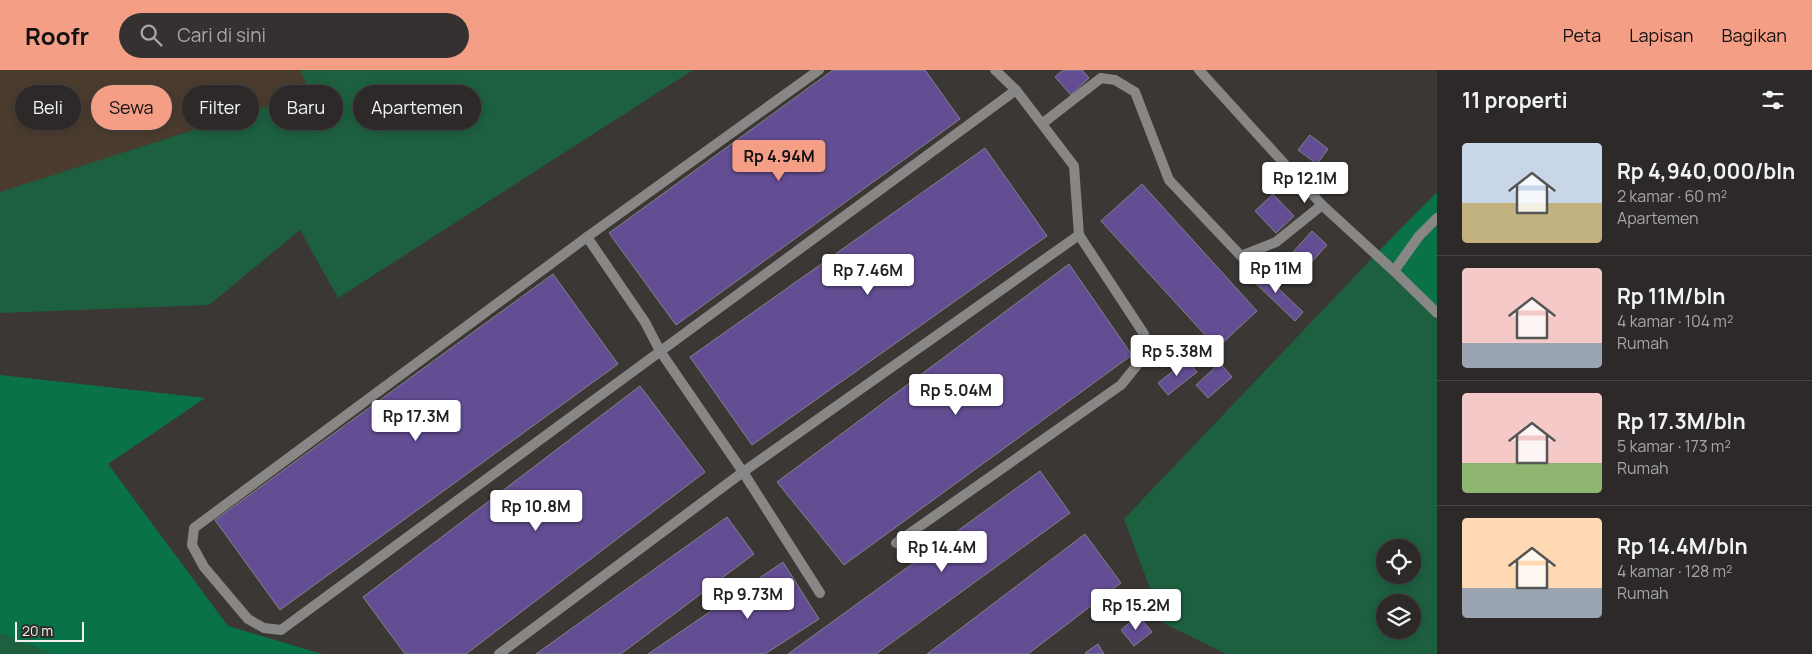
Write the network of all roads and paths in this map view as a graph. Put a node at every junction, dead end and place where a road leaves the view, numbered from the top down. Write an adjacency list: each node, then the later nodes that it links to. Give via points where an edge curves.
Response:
1 (819, 70): 9 (street)
2 (995, 70): 4 (street)
3 (1199, 70): 6 (street)
4 (1016, 90): 5 (street); 12 (street)
5 (1043, 123): 6 (street, via 1101,78 1115,80 1135,92 1169,180 1241,256 1276,242); 8 (street, via 1074,166)
6 (1322, 205): 10 (street)
7 (1437, 218): 10 (street, via 1419,236)
8 (1079, 235): 13 (street); 14 (street, via 1144,334 1146,354 1121,385)
9 (587, 237): 12 (street, via 645,322); 12 (street, via 194,528 192,545 204,567 248,619 264,628 281,630)
10 (1394, 271): 11 (street)
11 (1437, 313)
12 (660, 351): 13 (street)
13 (743, 472): 15 (street); 16 (street)
14 (896, 543)
15 (820, 592)
16 (499, 654)

